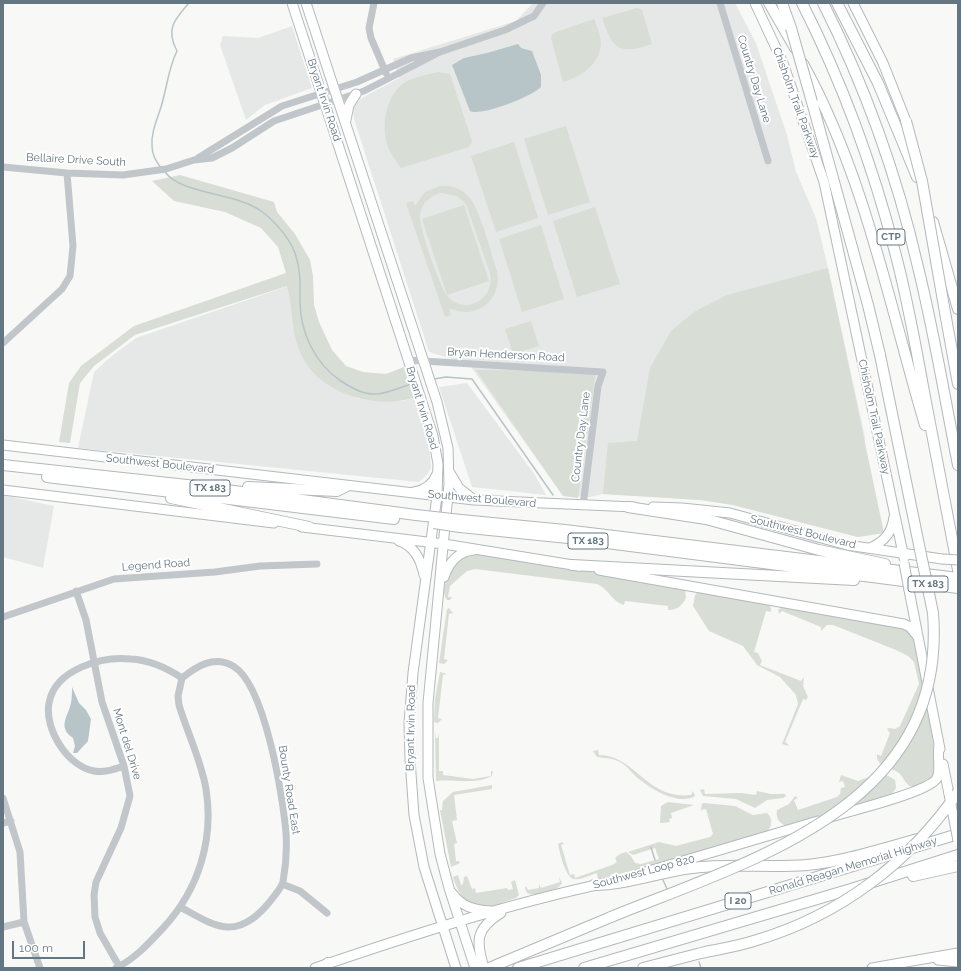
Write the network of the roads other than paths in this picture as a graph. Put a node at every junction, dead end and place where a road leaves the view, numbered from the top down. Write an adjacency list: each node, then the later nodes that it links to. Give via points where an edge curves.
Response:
1 (292, 3): 18 (main road, Bryant Irvin Road)
2 (302, 3): 13 (main road)
3 (374, 3): 15 (street, via 369,28)
4 (543, 3): 14 (street, via 534,16 519,24)
5 (720, 3): 25 (street, Country Day Lane)
6 (755, 3): 53 (main road, Chisholm Trail Parkway, via 783,63 824,182)
7 (769, 3): 42 (highway, via 819,93 854,180)
8 (782, 3): 111 (highway, bridge, via 868,305 933,613 934,644 927,689 917,718 903,745 864,791 834,814 749,861)
9 (802, 3): 42 (highway, CTP, via 835,73 853,119 891,238 907,302)
10 (823, 3): 38 (highway, CTP, via 867,102 900,202 925,298)
11 (837, 3): 30 (highway, via 878,83 916,173)
12 (853, 3): 22 (main road, via 883,63)
13 (308, 7): 17 (main road, Bryant Irvin Road)
14 (440, 52): 15 (street, Bellaire Drive South, via 411,58); 16 (street, Bellaire Drive South)
15 (384, 70): 16 (street); 17 (street, Bellaire Drive South)
16 (389, 79): 19 (street, Bellaire Drive South)
17 (334, 89): 18 (street, Bellaire Drive South); 20 (main road, Bryant Irvin Road)
18 (321, 93): 21 (main road, Bryant Irvin Road); 24 (street, Bellaire Drive South, via 282,106)
19 (356, 94): 20 (street, Bellaire Drive South); 23 (main road, via 348,109)
20 (338, 100): 21 (street, Bellaire Drive South); 23 (main road, Bryant Irvin Road)
21 (325, 104): 24 (street, Bellaire Drive South, via 274,120 212,158); 29 (main road, Bryant Irvin Road)
22 (906, 121): 35 (highway, bridge, via 922,181)
23 (346, 125): 28 (main road, Bryant Irvin Road)
24 (194, 160): 27 (street, Bellaire Drive South, via 176,167 123,175)
25 (768, 161)
26 (3, 167): 27 (street, Bellaire Drive South)
27 (67, 173): 31 (street, via 73,246 70,276 57,294)
28 (395, 275): 29 (main road); 33 (main road, Bryant Irvin Road)
29 (382, 279): 32 (main road, Bryant Irvin Road)
30 (958, 309)
31 (3, 343)
32 (407, 360): 33 (street, Bryan Henderson Road); 41 (main road, Bryant Irvin Road, via 435,445)
33 (423, 361): 34 (street, Bryan Henderson Road); 40 (main road, Bryant Irvin Road, via 445,432)
34 (603, 372): 51 (street, Country Day Lane, via 598,386)
35 (958, 384)
36 (3, 445): 44 (main road, Southwest Boulevard)
37 (3, 465): 43 (highway, Southwest Boulevard / TX 183)
38 (958, 465)
39 (3, 471): 46 (highway, Southwest Boulevard / TX 183)
40 (449, 471): 49 (main road, Bryant Irvin Road); 50 (main road, via 459,488)
41 (438, 473): 47 (main road, via 436,480 429,486); 48 (main road, Bryant Irvin Road)
42 (942, 482): 66 (highway, CTP)
43 (196, 486): 44 (highway, via 337,491); 54 (highway, Southwest Boulevard / TX 183)
44 (347, 486): 47 (main road, Southwest Boulevard)
45 (3, 490): 56 (main road)
46 (144, 490): 54 (highway, Southwest Boulevard / TX 183); 56 (highway, via 154,495)
47 (408, 493): 48 (main road, Southwest Boulevard)
48 (437, 496): 49 (main road, Southwest Boulevard); 58 (main road, Bryant Irvin Road)
49 (448, 497): 50 (main road, Southwest Boulevard); 59 (main road, Bryant Irvin Road)
50 (474, 500): 51 (main road, Southwest Boulevard)
51 (583, 506): 52 (main road, Southwest Boulevard)
52 (628, 507): 60 (main road, Southwest Boulevard, via 682,508 730,513 847,545); 67 (highway, via 706,519 819,550)
53 (894, 513): 60 (main road, via 893,523 884,540); 62 (main road, Chisholm Trail Parkway)
54 (416, 518): 55 (highway, Southwest Boulevard / TX 183, bridge)
55 (460, 523): 67 (highway, Southwest Boulevard / TX 183, via 565,530); 69 (highway, Southwest Boulevard / TX 183)
56 (309, 527): 57 (main road)
57 (388, 537): 58 (main road); 70 (main road, via 403,542 413,550 420,559)
58 (432, 542): 59 (main road); 70 (main road, Bryant Irvin Road)
59 (444, 544): 61 (main road); 71 (main road, Bryant Irvin Road)
60 (870, 548): 62 (main road, Southwest Boulevard)
61 (478, 549): 65 (main road); 71 (main road, via 465,552 454,559 447,567)
62 (903, 553): 63 (main road, Southwest Boulevard, bridge); 75 (main road, Chisholm Trail Parkway, bridge)
63 (958, 560)
64 (317, 564): 73 (street, Legend Road, via 131,577 106,581)
65 (572, 565): 69 (highway, via 846,580); 75 (main road, via 904,624)
66 (958, 570)
67 (940, 575): 68 (highway, Southwest Boulevard / TX 183)
68 (958, 578)
69 (898, 580): 72 (highway, Southwest Boulevard / TX 183)
70 (425, 582): 100 (main road, Bryant Irvin Road, via 411,696 410,776 424,867)
71 (441, 585): 91 (main road, Bryant Irvin Road, via 428,703 428,764 436,835)
72 (958, 588)
73 (76, 591): 74 (street, Legend Road); 76 (street, Mont del Drive, via 86,620)
74 (3, 617)
75 (918, 637): 78 (main road, Chisholm Trail Parkway)
76 (94, 663): 77 (street, via 131,659 167,668); 79 (street, Mont del Drive, via 102,702); 79 (street, via 72,672 54,691 48,714 53,732 68,755 86,769 104,772)
77 (182, 678): 89 (street, Bounty Road East, via 202,664 212,660 219,661 239,670 256,698 271,746 284,820 286,852); 94 (street, via 179,705 206,788 208,820 207,842 200,868)
78 (939, 744): 80 (main road, Chisholm Trail Parkway); 90 (main road, Southwest Loop 820, via 937,778 924,788 699,857)
79 (124, 766): 107 (street, Mont del Drive, via 130,796 121,828 96,882 94,895 95,917 100,933)
80 (954, 793): 86 (main road, Chisholm Trail Parkway, bridge); 114 (highway, bridge, via 933,825 905,855 867,887 834,907 759,940)
81 (3, 798): 82 (street)
82 (11, 821): 83 (street); 97 (street, via 20,852)
83 (3, 823)
84 (958, 829): 90 (highway, via 816,863 702,867 613,885)
85 (958, 834): 112 (highway, Ronald Reagan Memorial Highway / I 20)
86 (958, 841)
87 (958, 855): 92 (highway, Ronald Reagan Memorial Highway / I 20)
88 (958, 866): 92 (highway, via 868,888)
89 (282, 884): 94 (street, Bounty Road East, via 268,905 251,920 239,926 219,926); 96 (street, via 300,891)
90 (594, 885): 93 (main road, Southwest Loop 820)
91 (448, 888): 95 (main road, via 468,908); 98 (main road, Bryant Irvin Road)
92 (850, 889): 113 (highway, Ronald Reagan Memorial Highway / I 20)
93 (514, 906): 95 (main road, Southwest Loop 820); 103 (main road, via 484,927 478,944)
94 (180, 907): 107 (street, via 143,949)
95 (496, 911): 98 (main road, Southwest Loop 820)
96 (328, 913)
97 (24, 922): 99 (street); 108 (street)
98 (460, 922): 100 (main road, Southwest Loop 820); 103 (main road, Bryant Irvin Road)
99 (3, 927)
100 (442, 927): 105 (main road, Bryant Irvin Road); 106 (main road, Southwest Loop 820)
101 (958, 952): 102 (main road)
102 (925, 959): 104 (main road); 115 (main road)
103 (476, 962): 110 (main road)
104 (958, 962)
105 (455, 965)
106 (326, 966): 109 (main road, Southwest Loop 820)
107 (118, 967)
108 (40, 968)
109 (315, 968)
110 (484, 968)
111 (489, 968)
112 (518, 968)
113 (584, 968)
114 (643, 968)
115 (872, 968)

